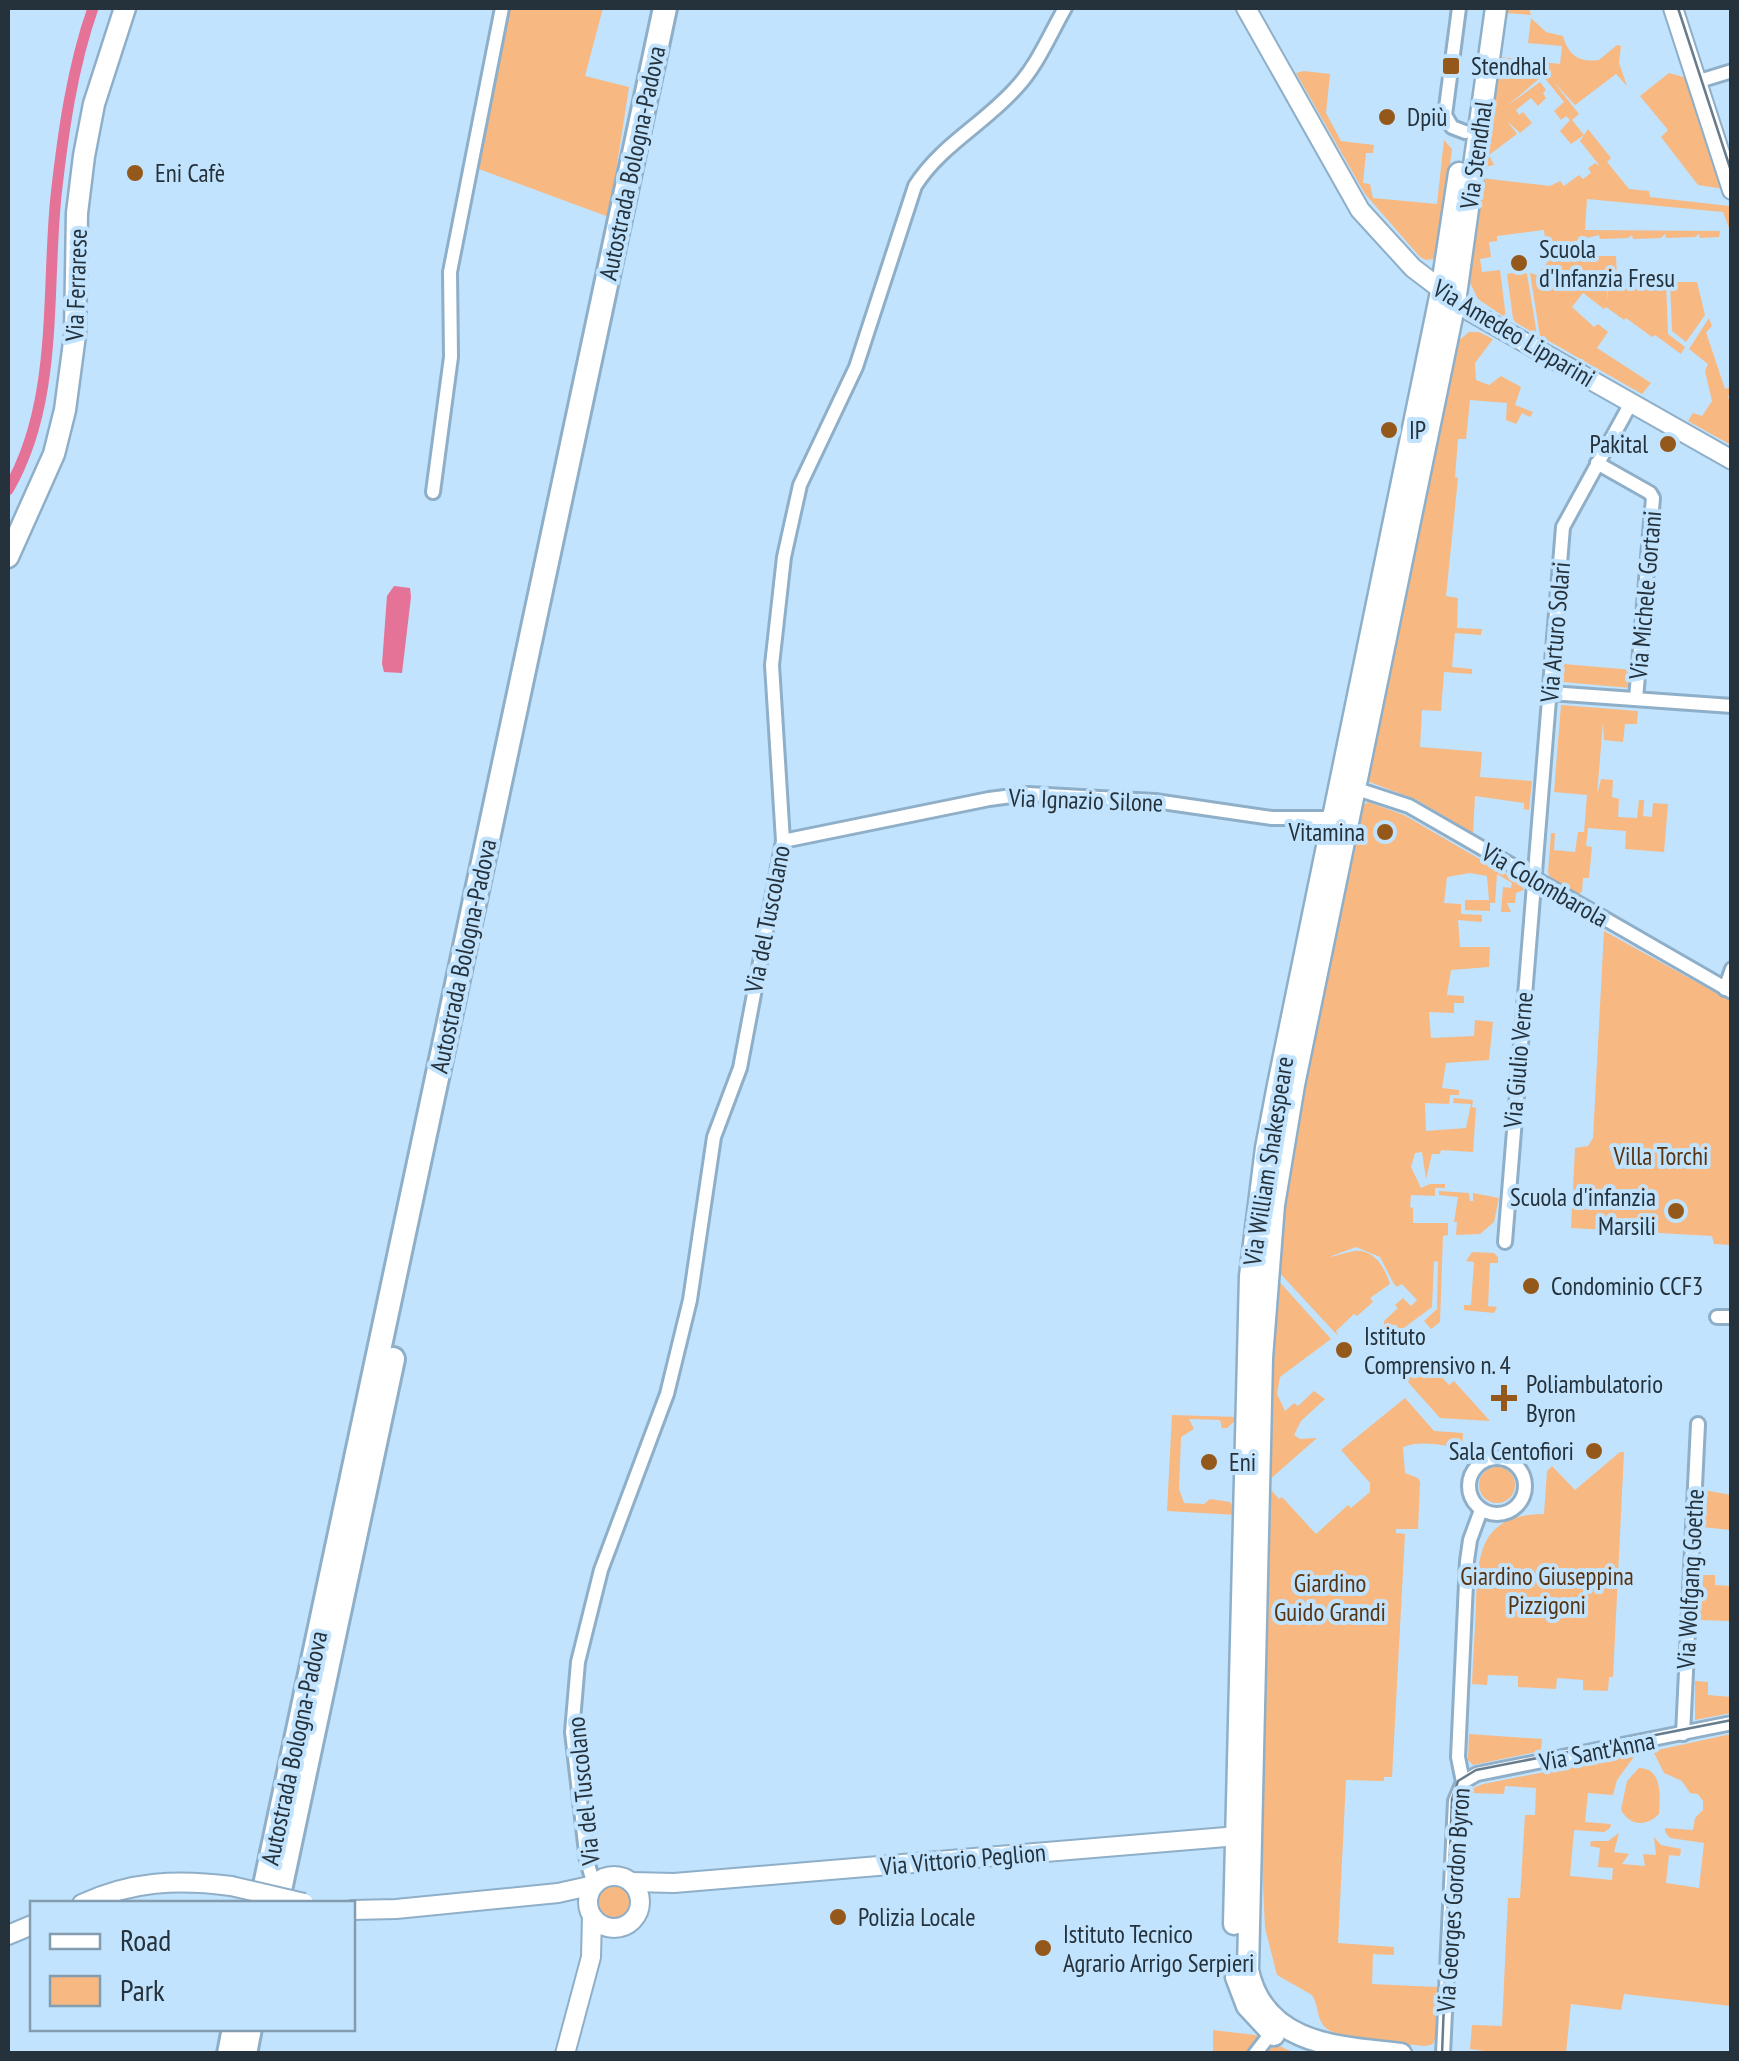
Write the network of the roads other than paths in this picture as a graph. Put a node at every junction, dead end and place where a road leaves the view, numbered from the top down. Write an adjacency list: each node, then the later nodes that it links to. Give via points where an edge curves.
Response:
1 (125, 8): 20 (main road, Via Ferrarese, via 84,156 73,364 54,454)
2 (502, 8): 19 (street, via 450,272 451,357)
3 (665, 8): 42 (highway, Autostrada Bologna-Padova)
4 (681, 8): 43 (highway, Autostrada Bologna-Padova)
5 (1065, 8): 26 (street, Via del Tuscolano, via 1019,86 957,138 916,186 856,366 800,486 777,595 772,665)
6 (1246, 8): 15 (street, Via Amedeo Lipparini, via 1360,210)
7 (1459, 8): 13 (street, via 1445,115)
8 (1482, 8): 13 (main road, Via Stendhal)
9 (1496, 8): 15 (main road, Via Stendhal)
10 (1673, 8): 12 (street)
11 (1732, 70): 12 (street)
12 (1696, 82): 14 (street)
13 (1465, 132): 15 (main road, Via Stendhal)
14 (1732, 190)
15 (1448, 297): 16 (street, Via Amedeo Lipparini); 24 (main road, Via William Shakespeare); 25 (main road, Via William Shakespeare)
16 (1631, 403): 17 (street, Via Amedeo Lipparini); 18 (street, Via Arturo Solari)
17 (1732, 460)
18 (1597, 462): 21 (street, Via Arturo Solari, via 1564,527); 22 (street, Via Michele Gortani, via 1653,498)
19 (434, 492)
20 (8, 557)
21 (1550, 692): 22 (street); 27 (street, Via Arturo Solari)
22 (1636, 699): 23 (street)
23 (1732, 706)
24 (1354, 788): 27 (street, Via Colombarola, via 1401,802); 36 (main road, Via William Shakespeare, via 1268,1251)
25 (1332, 818): 26 (street, Via Ignazio Silone, via 1028,794); 36 (main road, Via William Shakespeare, via 1266,1148 1252,1256)
26 (782, 841): 39 (street, Via del Tuscolano, via 740,1068 714,1137 690,1300 667,1394 601,1570 578,1662 572,1732)
27 (1534, 879): 29 (street, Via Colombarola); 30 (street, Via Giulio Verne)
28 (1732, 969): 29 (street)
29 (1728, 990)
30 (1505, 1242)
31 (1698, 1424): 34 (street, Via Wolfgang Goethe)
32 (1481, 1510): 32 (street, via 1497,1515 1520,1503 1524,1478 1515,1464 1487,1459 1471,1473 1469,1493); 35 (street, Via Georges Gordon Byron, via 1467,1561 1458,1754)
33 (1732, 1723): 34 (street, Via Sant'Anna)
34 (1683, 1734): 35 (street, Via Sant'Anna)
35 (1463, 1782): 54 (street, Via Georges Gordon Byron, via 1455,1807)
36 (1243, 1835): 38 (street, Via Vittorio Peglion); 50 (main road, Via William Shakespeare, via 1234,1971 1247,2006)
37 (631, 1882): 38 (street, Via Vittorio Peglion); 39 (street, via 612,1876); 47 (street, via 640,1898)
38 (674, 1883): 47 (street)
39 (594, 1885): 40 (street); 46 (street)
40 (558, 1893): 45 (street); 46 (street, via 576,1897)
41 (90, 1901): 44 (street, bridge, via 122,1888 174,1881)
42 (262, 1901)
43 (278, 1901)
44 (297, 1901)
45 (355, 1910)
46 (591, 1913): 48 (street, via 604,1926); 49 (street)
47 (636, 1915): 48 (street)
48 (620, 1927): 49 (street)
49 (590, 1956): 51 (street)
50 (1275, 2028): 52 (street); 53 (main road, via 1299,2044)
51 (565, 2054)
52 (1254, 2054)
53 (1402, 2054)
54 (1443, 2054)

